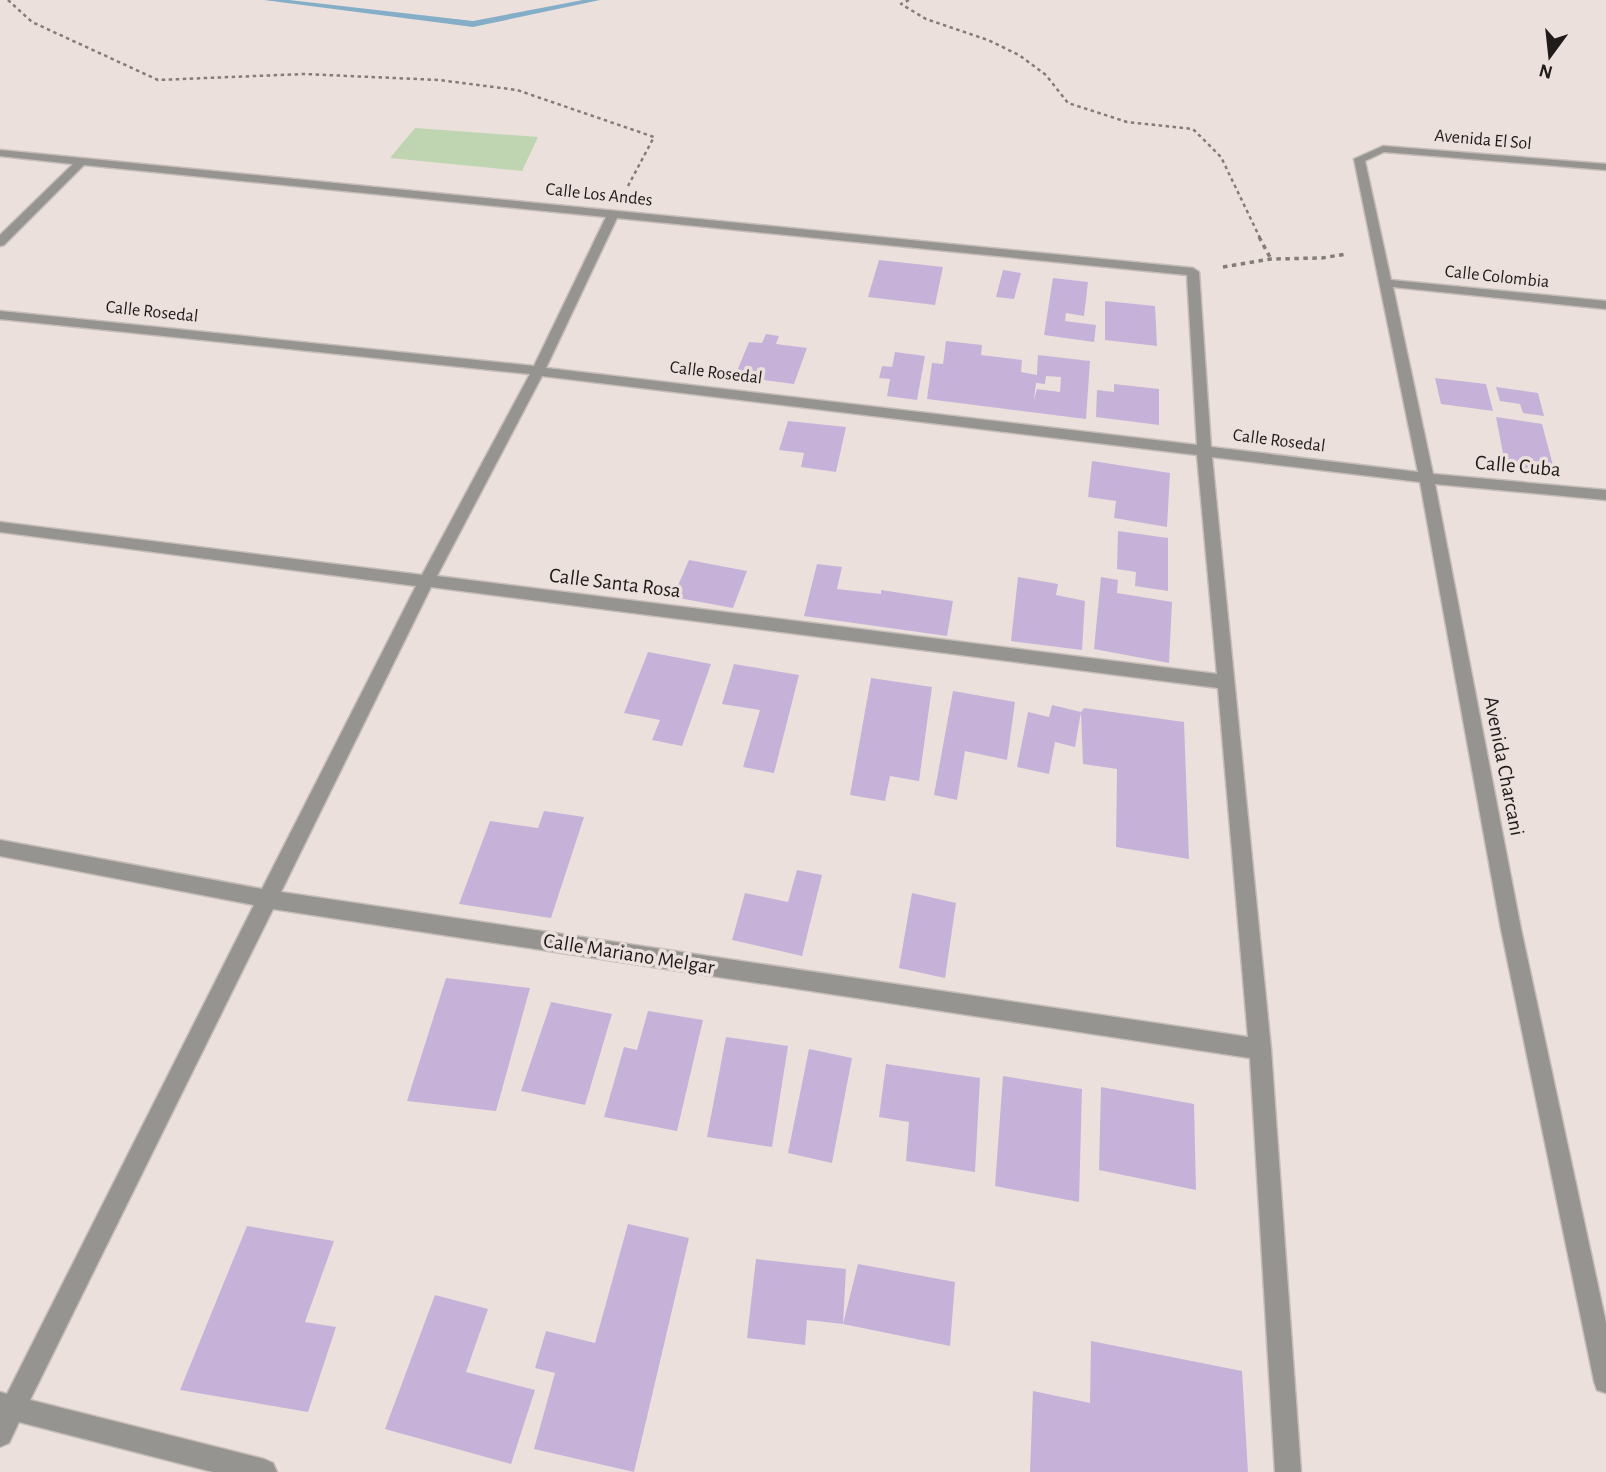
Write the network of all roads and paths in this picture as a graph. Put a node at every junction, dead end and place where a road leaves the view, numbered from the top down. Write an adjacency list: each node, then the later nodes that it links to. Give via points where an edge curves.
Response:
1 (9, 0): 7 (path, via 32,22 158,80 304,74 439,80 517,90 654,137)
2 (909, 0): 10 (path, via 901,4 911,13 991,40 1027,58 1055,81 1068,103 1127,122 1194,129 1221,157 1242,208)
3 (0, 153): 5 (street, Calle Los Andes)
4 (1359, 159): 6 (street, Avenida El Sol, via 1383,149); 9 (street, Avenida Charcani)
5 (83, 160): 7 (street, Calle Los Andes); 8 (street)
6 (1606, 167)
7 (613, 214): 11 (street, Calle Los Andes); 15 (street)
8 (0, 242)
9 (1378, 249): 10 (path, via 1322,258); 12 (street, Avenida Charcani)
10 (1271, 259): 11 (path)
11 (1194, 272): 16 (street)
12 (1385, 283): 13 (street, Calle Colombia); 17 (street, Avenida Charcani)
13 (1606, 305)
14 (0, 316): 15 (street, Calle Rosedal)
15 (538, 371): 16 (street, Calle Rosedal); 20 (street)
16 (1204, 451): 17 (street, Calle Rosedal); 21 (street)
17 (1427, 478): 18 (street, Calle Cuba); 25 (street, Avenida Charcani, via 1511,929)
18 (1606, 495)
19 (0, 527): 20 (street, Calle Santa Rosa)
20 (427, 580): 21 (street, Calle Santa Rosa); 23 (street)
21 (1225, 682): 24 (street)
22 (0, 848): 23 (street, Calle Mariano Melgar)
23 (267, 899): 24 (street, Calle Mariano Melgar); 26 (street)
24 (1260, 1049): 29 (street)
25 (1606, 1381)
26 (6, 1406): 27 (street); 28 (street)
27 (0, 1434)
28 (264, 1472)
29 (1288, 1472)

